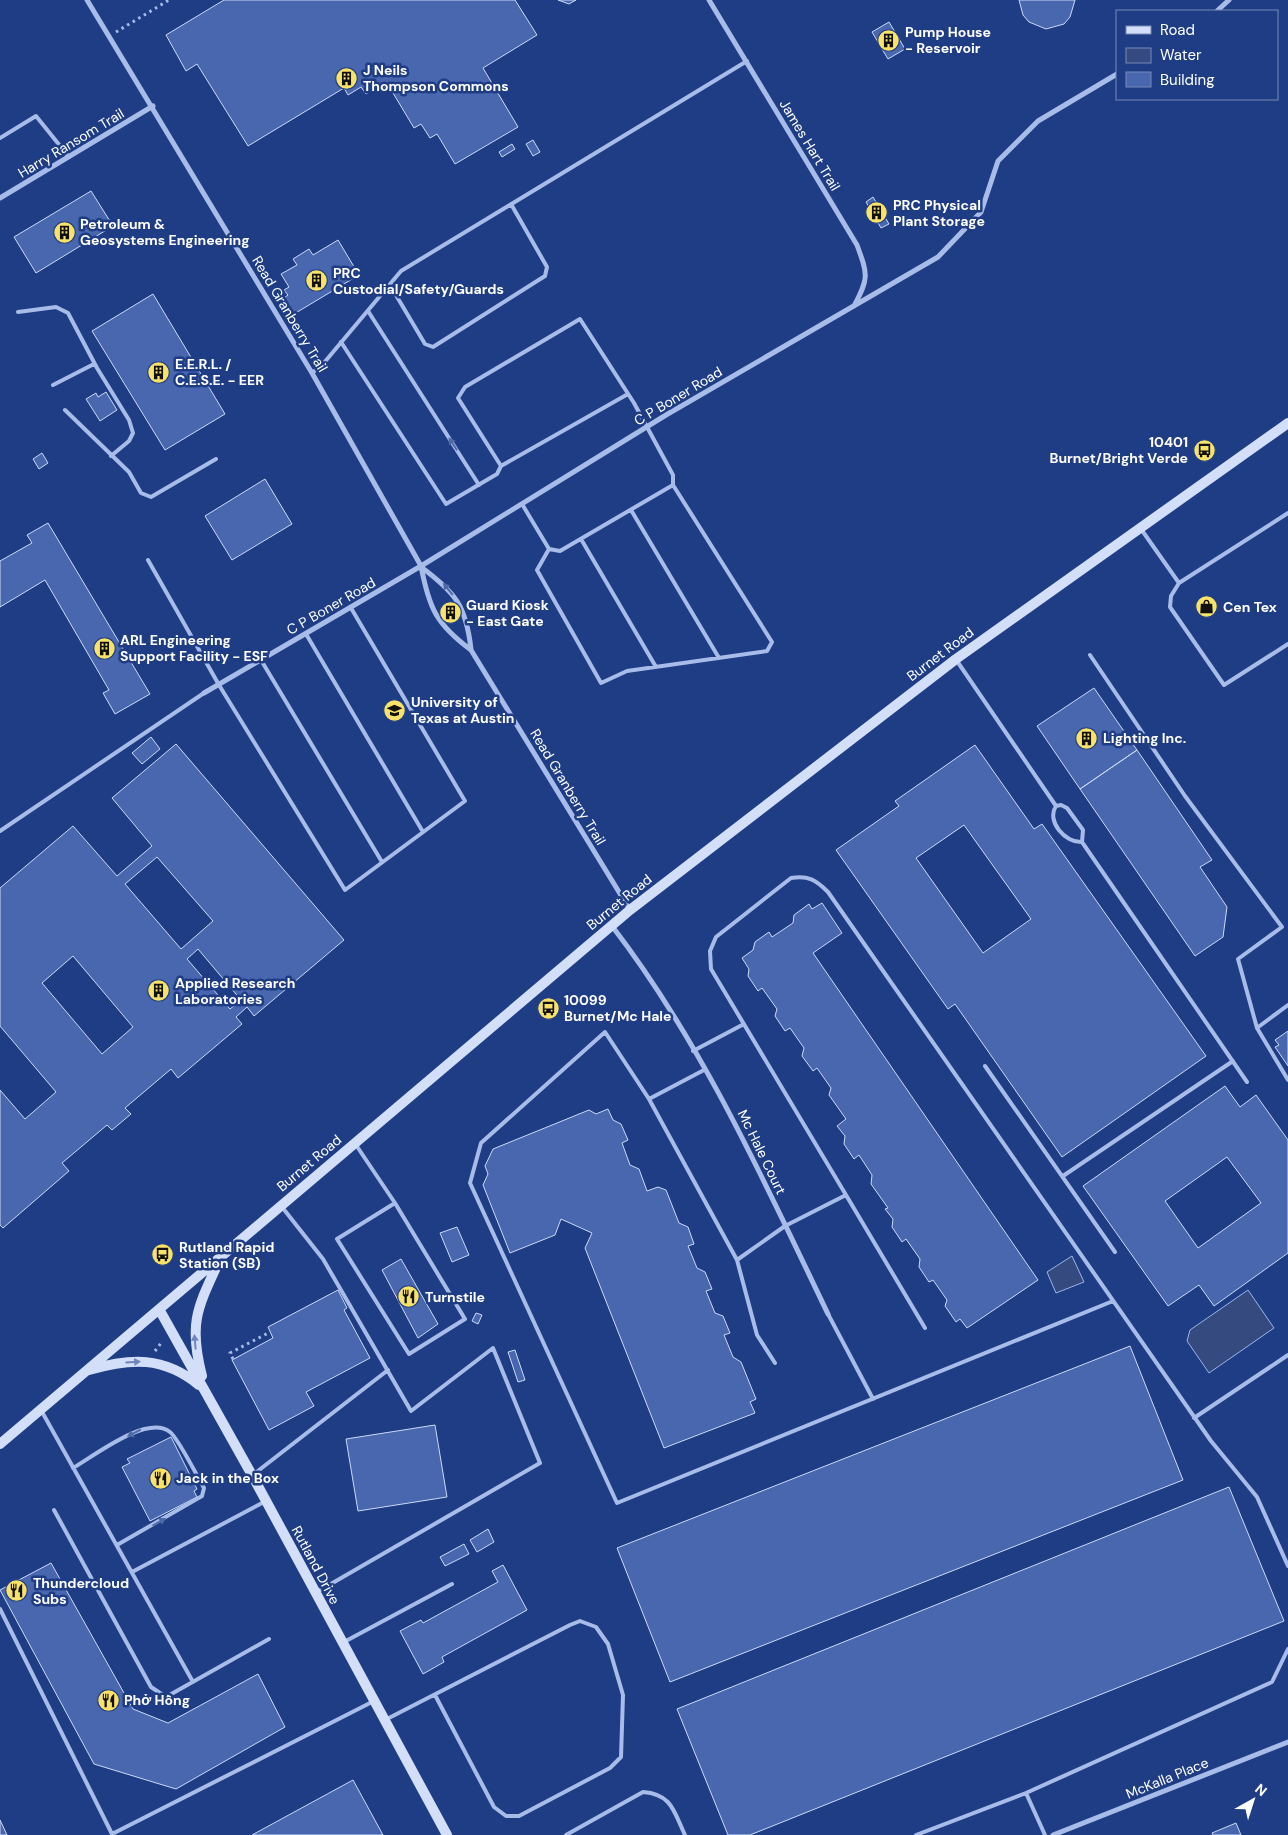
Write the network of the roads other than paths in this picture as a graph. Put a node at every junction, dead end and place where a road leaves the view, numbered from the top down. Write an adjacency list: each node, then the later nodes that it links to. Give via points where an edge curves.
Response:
1 (87, 0): 7 (street, Read Granberry Trail)
2 (709, 0): 5 (street, James Hart Trail)
3 (1229, 0): 4 (street)
4 (1218, 10)
5 (747, 61): 11 (lane); 13 (street, James Hart Trail, via 857,246 865,268 866,284)
6 (1116, 75): 13 (street, C P Boner Road, via 1038,121 998,161 981,212 938,257)
7 (153, 106): 9 (street, Harry Ransom Trail); 18 (street, Read Granberry Trail)
8 (0, 138): 9 (lane, via 36,116)
9 (69, 157): 10 (street, Harry Ransom Trail)
10 (0, 198)
11 (511, 204): 12 (lane, via 401,271); 12 (lane, via 547,267 545,276 433,347 425,344)
12 (390, 285): 14 (lane)
13 (854, 306): 23 (street, C P Boner Road)
14 (368, 311): 16 (lane); 27 (lane, one-way to 14)
15 (18, 312): 17 (lane, via 56,307 68,313)
16 (341, 342): 18 (lane); 27 (lane, via 443,501 446,504)
17 (94, 364): 19 (lane); 24 (lane, via 129,420 133,433 129,441)
18 (312, 373): 36 (street, Read Granberry Trail)
19 (53, 385)
20 (628, 394): 23 (lane); 26 (lane); 26 (lane, via 580,319 465,387 458,398)
21 (65, 410): 24 (lane)
22 (1288, 423): 32 (main road, Burnet Road)
23 (647, 428): 28 (lane, via 674,475); 29 (street, C P Boner Road)
24 (111, 456): 25 (lane, via 129,472 141,493 151,497)
25 (216, 459)
26 (501, 466): 27 (lane, via 497,474)
27 (479, 485)
28 (673, 485): 30 (lane); 43 (lane, via 772,642 768,651)
29 (522, 504): 34 (lane); 36 (street, C P Boner Road)
30 (631, 510): 33 (lane); 43 (lane)
31 (1288, 513): 37 (lane)
32 (1140, 527): 37 (lane); 44 (main road, Burnet Road)
33 (581, 539): 34 (lane, via 560,551); 46 (lane)
34 (549, 549): 46 (lane, via 537,570 601,683 627,671)
35 (148, 560): 47 (lane)
36 (421, 566): 38 (street, C P Boner Road); 41 (street, Read Granberry Trail, via 427,599 448,633); 41 (street, Read Granberry Trail, one-way to 36, via 468,621 448,587)
37 (1179, 583): 40 (lane, via 1171,596 1170,607 1224,685)
38 (351, 608): 39 (street, C P Boner Road); 51 (lane, via 465,801)
39 (306, 634): 45 (street, C P Boner Road); 51 (lane)
40 (1288, 644)
41 (471, 650): 54 (street, Read Granberry Trail)
42 (1090, 655): 58 (lane, via 1185,796 1282,927 1238,959)
43 (719, 658): 46 (lane)
44 (956, 659): 49 (lane); 54 (main road, Burnet Road)
45 (261, 660): 47 (street, C P Boner Road); 53 (lane)
46 (656, 667)
47 (218, 685): 48 (street, C P Boner Road); 53 (lane, via 344,890)
48 (204, 694): 50 (lane)
49 (1056, 806): 52 (lane, via 1067,808 1076,818 1083,830); 52 (lane, via 1052,811 1059,828 1067,839)
50 (0, 831)
51 (423, 832): 53 (lane)
52 (1082, 842): 60 (lane)
53 (382, 862)
54 (630, 910): 55 (main road, Burnet Road)
55 (612, 926): 59 (street, Mc Hale Court, via 642,966); 66 (main road, Burnet Road)
56 (1288, 1005): 58 (lane)
57 (744, 1024): 59 (lane); 68 (lane); 75 (lane, via 711,969 710,951 716,937 791,878 803,876 816,880 834,901)
58 (1257, 1028): 63 (lane)
59 (693, 1051): 62 (street, Mc Hale Court)
60 (1232, 1061): 64 (lane); 67 (lane)
61 (985, 1066): 67 (lane)
62 (704, 1070): 65 (lane); 71 (street, Mc Hale Court, via 734,1120)
63 (1288, 1080)
64 (1247, 1082)
65 (649, 1099): 74 (lane); 84 (lane, via 605,1032 481,1143 470,1183 617,1503)
66 (355, 1143): 69 (lane); 70 (main road, Burnet Road)
67 (1063, 1176): 72 (lane)
68 (846, 1195): 71 (lane); 78 (lane)
69 (395, 1203): 69 (lane, via 465,1319 409,1354 337,1239)
70 (281, 1206): 73 (main road, Burnet Road); 81 (lane, via 323,1259)
71 (785, 1226): 74 (lane); 77 (street, Mc Hale Court)
72 (1115, 1252)
73 (221, 1256): 76 (main road, Burnet Road); 83 (main road, one-way to 73, via 194,1329 197,1312)
74 (737, 1260): 80 (lane, via 757,1335)
75 (1113, 1301): 84 (lane); 86 (lane)
76 (159, 1309): 82 (main road, Burnet Road); 83 (main road, Rutland Drive)
77 (828, 1314): 84 (lane, Mc Hale Court)
78 (925, 1328)
79 (1288, 1354): 86 (lane)
80 (775, 1363)
81 (388, 1370): 89 (lane); 96 (lane, via 412,1411 492,1348 540,1463)
82 (85, 1371): 83 (main road, one-way to 83, via 111,1364 147,1361 178,1370); 85 (main road, Burnet Road)
83 (205, 1389): 89 (main road, Rutland Drive)
84 (873, 1399)
85 (41, 1410): 87 (main road, Burnet Road); 88 (lane)
86 (1194, 1418): 93 (lane, via 1257,1497)
87 (0, 1444)
88 (73, 1468): 92 (lane); 92 (lane, one-way to 88, via 202,1496 204,1488 170,1432 157,1426 138,1430)
89 (252, 1475): 90 (main road, Rutland Drive)
90 (266, 1501): 94 (lane); 96 (main road, Rutland Drive)
91 (54, 1510): 101 (lane, via 151,1688 166,1697)
92 (117, 1545): 94 (lane)
93 (1288, 1566)
94 (132, 1572): 101 (lane)
95 (452, 1584): 99 (lane)
96 (316, 1593): 99 (main road, Rutland Drive)
97 (0, 1609): 103 (lane, via 112,1834)
98 (269, 1639): 101 (lane)
99 (342, 1643): 103 (main road, Rutland Drive)
100 (1288, 1650): 106 (lane, via 1272,1682)
101 (193, 1682)
102 (434, 1694): 102 (lane, via 494,1806 506,1816 519,1816 610,1768 621,1757 623,1695 608,1644 596,1627 580,1621); 104 (lane)
103 (374, 1701): 104 (main road, Rutland Drive)
104 (385, 1720): 107 (main road, Rutland Drive)
105 (1288, 1742): 112 (street, McKalla Place)
106 (1026, 1793): 110 (lane); 111 (lane)
107 (447, 1835)
108 (566, 1835): 109 (lane, via 644,1792 655,1793 669,1801)
109 (685, 1835)
110 (916, 1835)
111 (1045, 1835)
112 (1053, 1835)

